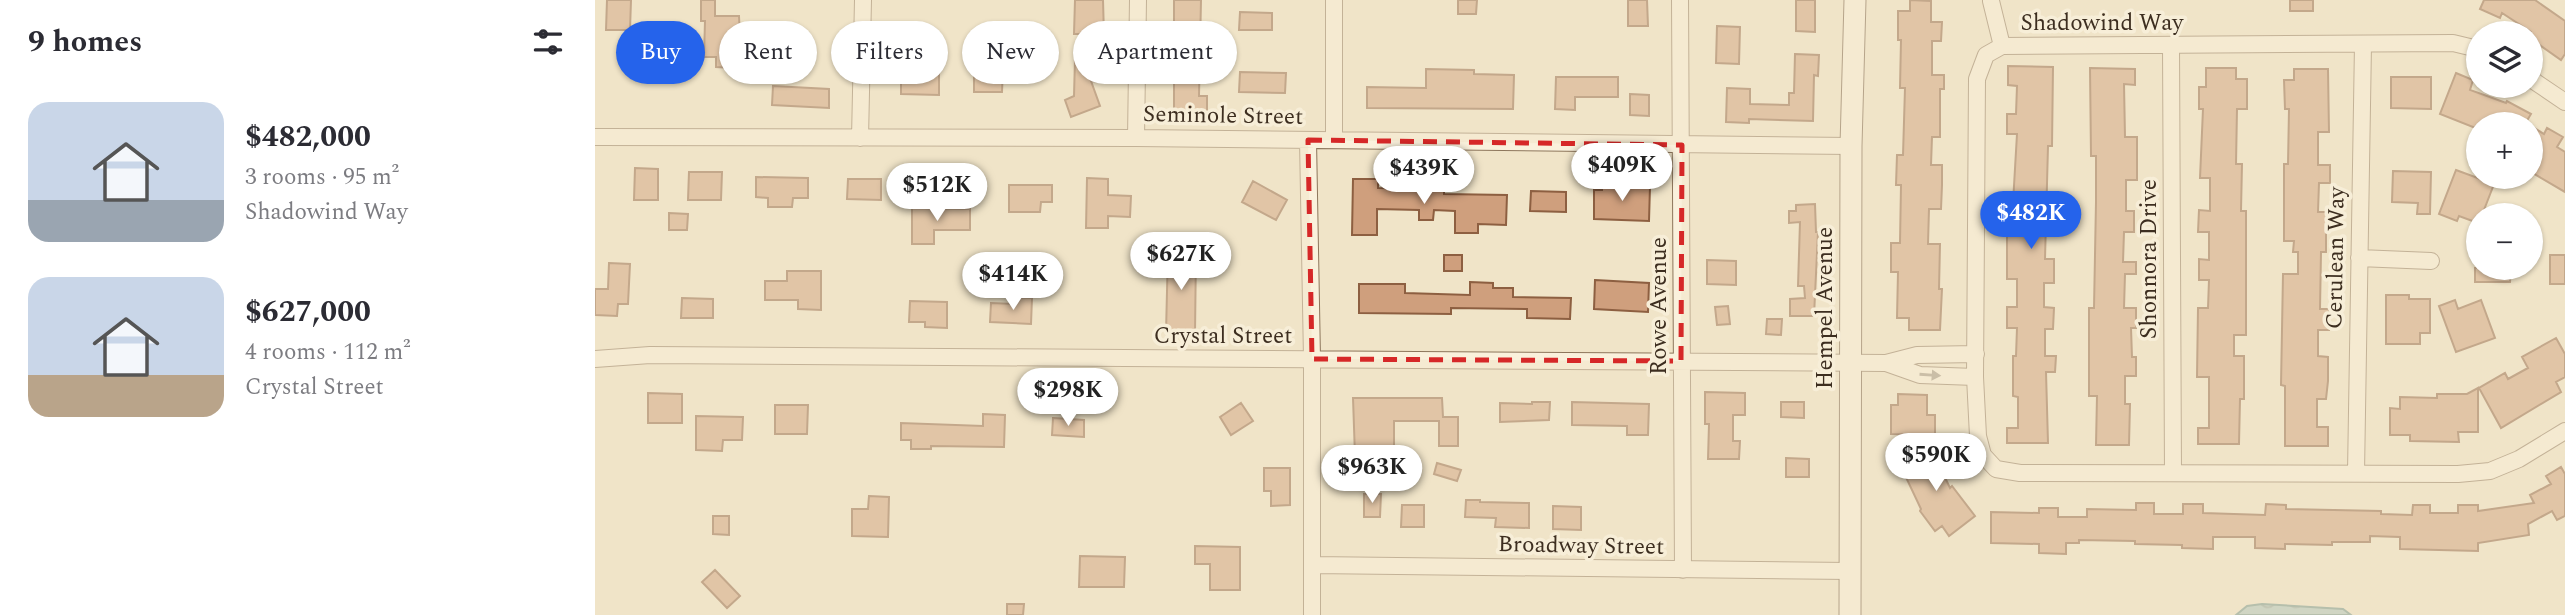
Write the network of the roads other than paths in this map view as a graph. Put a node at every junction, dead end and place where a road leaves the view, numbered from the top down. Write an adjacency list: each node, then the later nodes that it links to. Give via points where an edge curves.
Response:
1 (863, 0): 14 (street)
2 (1139, 0): 15 (street)
3 (1334, 0): 17 (street)
4 (1681, 0): 18 (street, Rowe Avenue)
5 (1855, 0): 19 (street, Hempel Avenue)
6 (1991, 1): 9 (street)
7 (2363, 44): 8 (street, Shadowind Way); 10 (street, Shadowind Way); 20 (street, Cerulean Way)
8 (2171, 45): 9 (street, Shadowind Way); 30 (street, Shonnora Drive)
9 (2002, 46): 22 (street, Shadowind Way, via 1986,55 1977,79)
10 (2466, 46)
11 (2543, 87): 12 (street)
12 (2565, 102)
13 (595, 137): 14 (street, Seminole Street)
14 (860, 138): 15 (street, Seminole Street)
15 (1136, 138): 16 (street, Seminole Street)
16 (1308, 140): 17 (street, Seminole Street); 24 (street)
17 (1334, 140): 18 (street, Seminole Street)
18 (1682, 145): 19 (street, Seminole Street); 25 (street, Rowe Avenue)
19 (1851, 146): 26 (street, Hempel Avenue)
20 (2359, 258): 21 (street); 31 (street, Cerulean Way)
21 (2431, 261)
22 (1976, 354): 27 (street, via 1917,355); 28 (street, Shadowind Way)
23 (595, 359): 24 (street, Crystal Street, via 650,355)
24 (1312, 359): 25 (street, Crystal Street); 32 (street)
25 (1681, 361): 26 (street, Crystal Street); 33 (street, Rowe Avenue)
26 (1852, 363): 27 (street); 34 (street, Hempel Avenue)
27 (1886, 363): 28 (street, one-way to 28, via 1920,375)
28 (1975, 377): 30 (street, Shadowind Way, via 1977,436 1983,455 1996,469)
29 (2565, 431): 31 (street, Shadowind Way, via 2490,471)
30 (2173, 473): 31 (street, Shadowind Way)
31 (2355, 473)
32 (1312, 565): 33 (street, Broadway Street); 35 (street)
33 (1683, 570): 34 (street, Broadway Street)
34 (1850, 571): 36 (street, Hempel Avenue)
35 (1312, 615)
36 (1850, 615)

